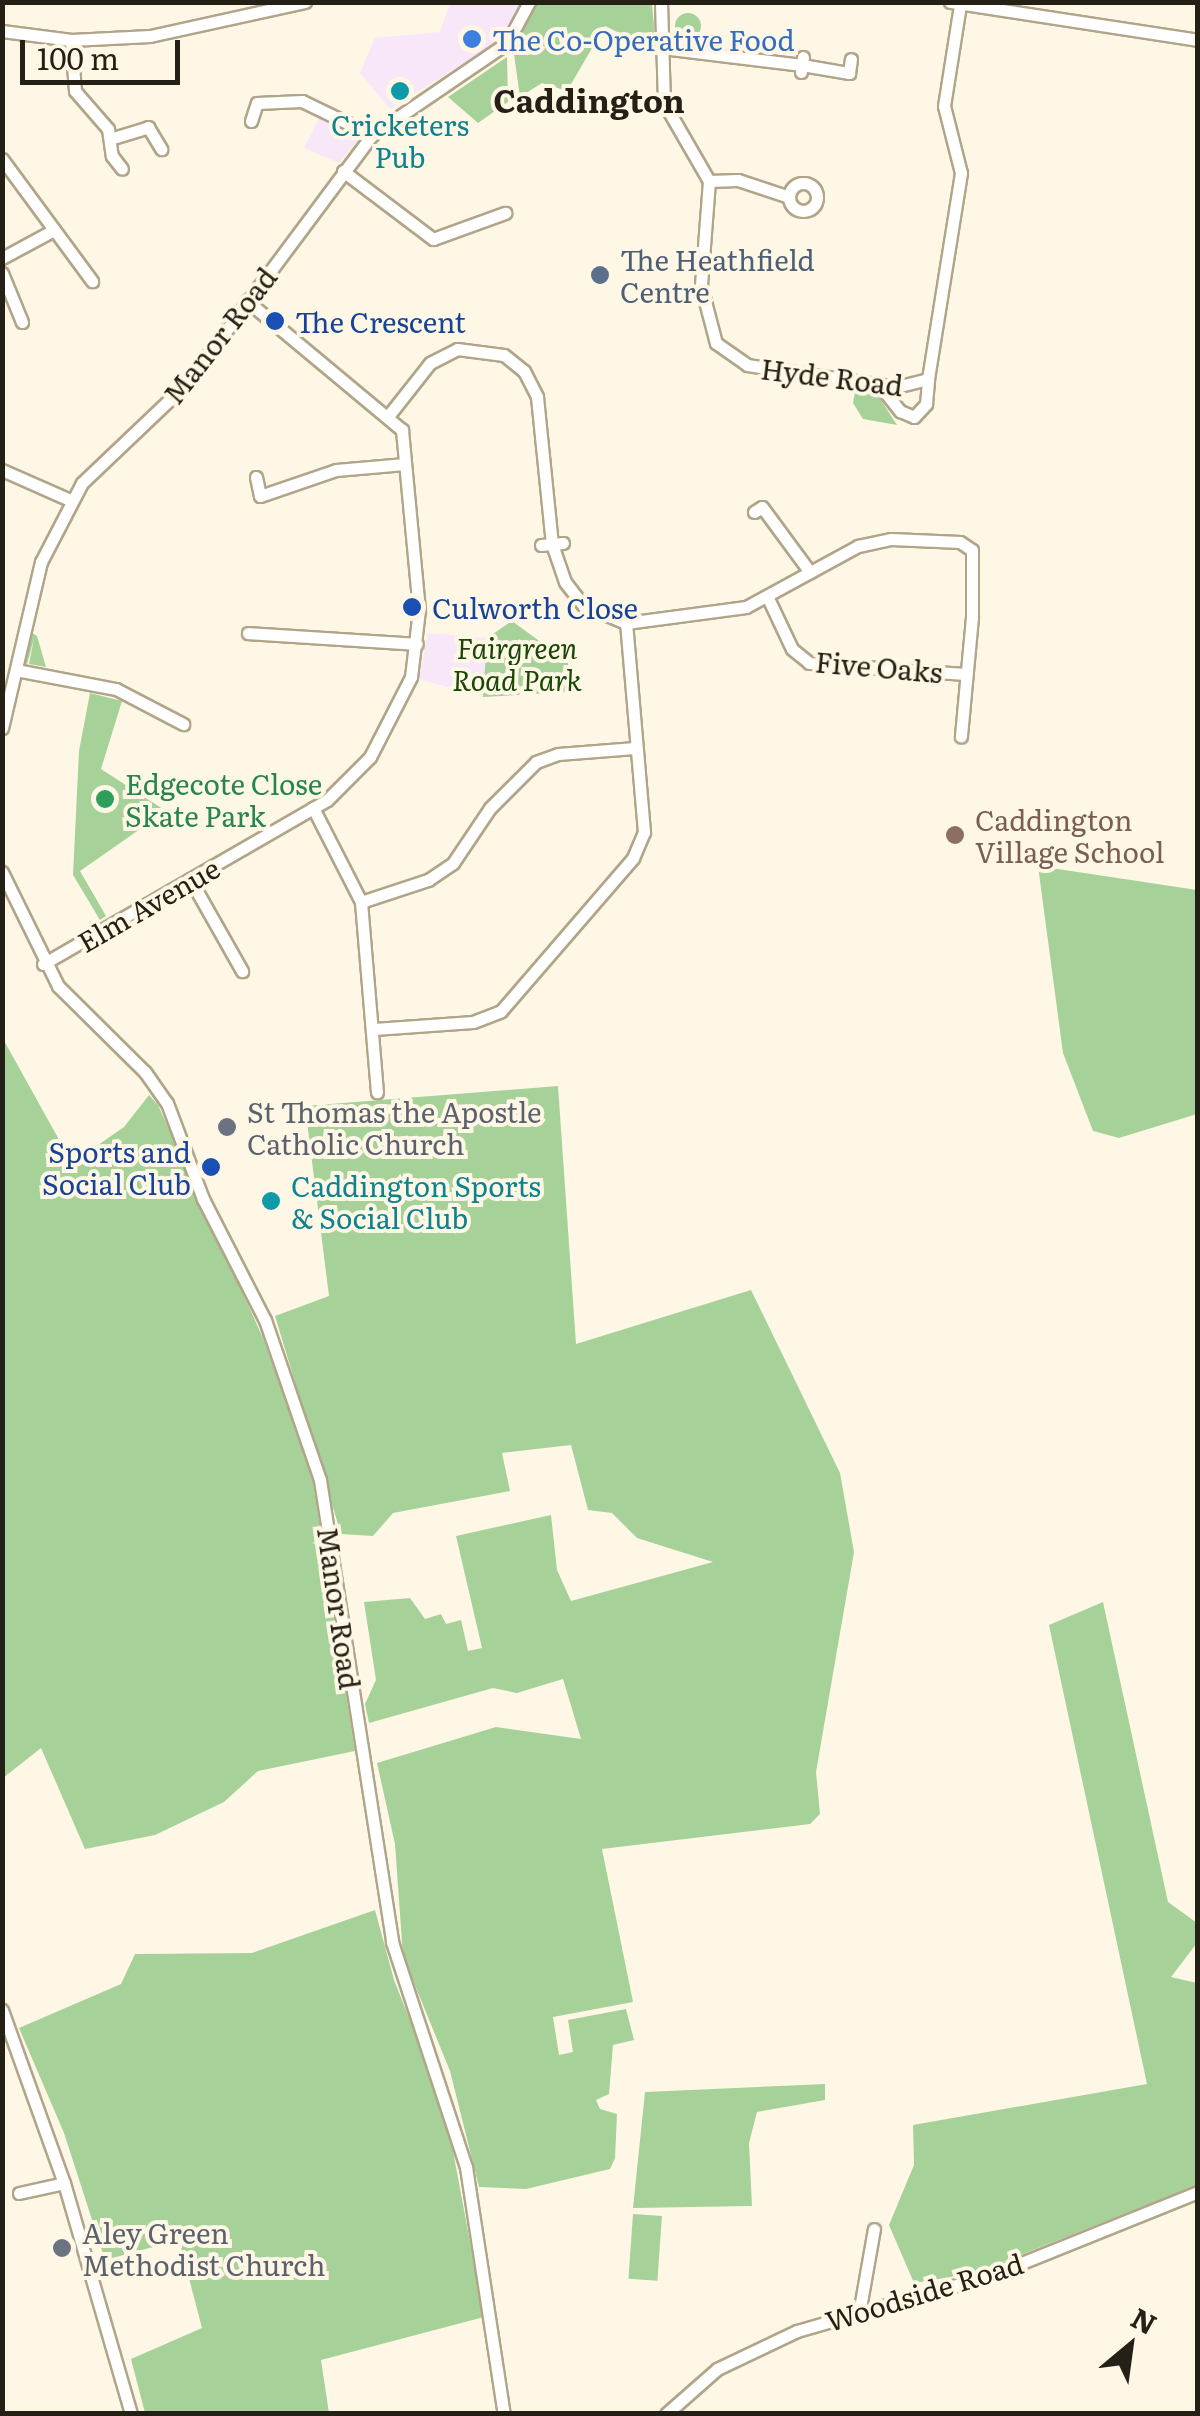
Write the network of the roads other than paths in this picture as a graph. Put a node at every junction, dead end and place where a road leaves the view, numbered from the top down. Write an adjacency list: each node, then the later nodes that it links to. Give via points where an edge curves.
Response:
1 (305, 2): 6 (street, via 198,30)
2 (529, 2): 11 (street, Manor Road, via 507,43)
3 (661, 2): 8 (street)
4 (955, 4): 7 (street); 28 (street, Hyde Road, via 944,106 961,173)
5 (2, 32): 6 (street)
6 (71, 40): 12 (street, via 75,92)
7 (1198, 40)
8 (662, 48): 9 (street); 17 (street, via 664,103)
9 (849, 72)
10 (252, 122): 11 (street, via 257,104 302,101)
11 (372, 135): 16 (street, Manor Road)
12 (113, 138): 13 (street, via 148,127); 15 (street, via 106,159)
13 (161, 150)
14 (2, 159): 22 (street)
15 (122, 169)
16 (343, 171): 21 (street, via 424,236 447,239); 26 (street, Manor Road)
17 (709, 181): 18 (street, via 738,180); 29 (street, Hyde Road, via 701,286 721,350 747,365)
18 (789, 197)
19 (475, 210): 21 (street)
20 (505, 213): 21 (street)
21 (482, 224)
22 (52, 231): 23 (street); 25 (street)
23 (2, 258)
24 (2, 273): 27 (street)
25 (92, 281)
26 (247, 302): 30 (street); 34 (street, Manor Road, via 187,383 107,453)
27 (22, 322)
28 (928, 379): 29 (street, Hyde Road, via 917,386); 29 (street, via 926,404 914,418)
29 (877, 382)
30 (389, 415): 31 (street, Elm Avenue, via 402,430); 38 (street, via 430,363 457,349 504,355 524,371 537,397 552,544 564,582 583,605)
31 (405, 464): 33 (street, via 336,470 260,496); 40 (street, Elm Avenue)
32 (2, 470): 34 (street)
33 (256, 476)
34 (70, 500): 41 (street, Manor Road, via 41,562)
35 (762, 508): 36 (street)
36 (810, 572): 37 (street, Five Oaks); 42 (street, Five Oaks, via 858,546 890,539 977,546)
37 (768, 598): 38 (street, Five Oaks, via 713,615); 42 (street, Five Oaks, via 792,649 809,663)
38 (626, 624): 46 (street)
39 (248, 634): 40 (street)
40 (417, 644): 47 (street, Elm Avenue, via 404,698 383,738 356,774)
41 (16, 670): 43 (street, via 116,689); 44 (street, Manor Road)
42 (967, 674): 45 (street, Five Oaks)
43 (182, 724)
44 (2, 728)
45 (961, 736)
46 (635, 748): 50 (street, via 536,762 490,808 452,863 428,880); 53 (street, via 644,832 633,858 526,988 501,1011 473,1022)
47 (314, 808): 49 (street, Elm Avenue); 50 (street)
48 (2, 872): 51 (street, Manor Road)
49 (190, 879): 51 (street, Elm Avenue); 52 (street)
50 (361, 902): 53 (street)
51 (44, 964): 62 (street, Manor Road, via 76,1009 145,1072 166,1103 204,1199 265,1320 320,1480 392,1942 466,2166)
52 (242, 971)
53 (374, 1029): 54 (street)
54 (376, 1092)
55 (2, 2010): 56 (street)
56 (64, 2183): 58 (street); 61 (street)
57 (1198, 2192): 60 (street, Woodside Road, via 994,2274)
58 (19, 2194)
59 (874, 2229): 60 (street)
60 (860, 2308): 63 (street, Woodside Road, via 718,2368)
61 (131, 2414)
62 (504, 2414)
63 (666, 2414)

